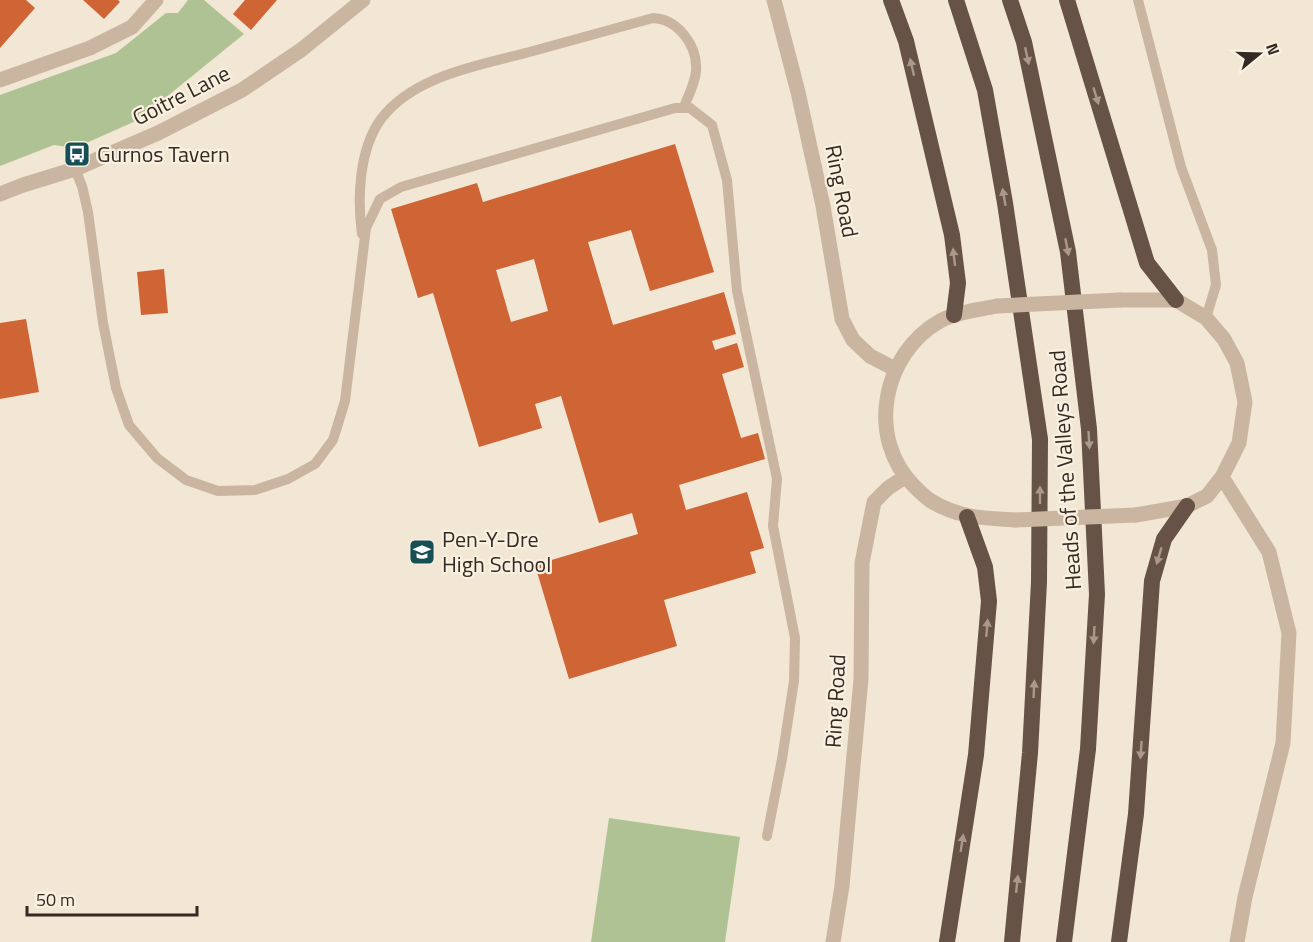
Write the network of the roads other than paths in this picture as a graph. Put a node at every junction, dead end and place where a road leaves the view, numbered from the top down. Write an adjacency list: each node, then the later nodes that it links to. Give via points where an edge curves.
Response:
1 (156, 0): 9 (street, via 132,27 90,48)
2 (363, 0): 11 (street, Goitre Lane, via 301,50 242,90)
3 (774, 0): 17 (street, Ring Road, via 821,195 842,319 853,340 870,356)
4 (891, 0): 15 (highway, one-way to 4, via 958,283 952,235 906,41)
5 (957, 0): 25 (highway, Heads of the Valleys Road, one-way to 5, via 1030,753 1039,582 1040,439 985,90)
6 (1010, 0): 26 (highway, Heads of the Valleys Road, one-way to 26, via 1024,42 1068,252 1089,429 1097,594 1088,749)
7 (1067, 0): 14 (highway, one-way to 14, via 1147,263)
8 (1138, 0): 16 (lane, via 1181,168 1212,250 1216,285)
9 (0, 80)
10 (684, 108): 13 (lane, via 401,188 380,199 366,228); 13 (lane, via 694,80 694,54 678,29 660,18 436,80 398,102 380,120 367,148 359,212); 22 (lane, via 690,108 712,125 727,180 737,291 777,479 773,526 795,638 794,681)
11 (75, 170): 12 (street, Goitre Lane); 13 (lane, via 88,212 116,388 129,425 157,458 186,480 218,491 255,490 288,479 315,464 333,440 345,401)
12 (0, 194)
13 (364, 248)
14 (1176, 300): 15 (street, bridge, via 997,306); 16 (street)
15 (954, 315): 17 (street, via 910,345)
16 (1206, 318): 19 (street, via 1237,363 1245,402 1239,443)
17 (895, 369): 18 (street, via 886,393 885,429)
18 (905, 477): 21 (street, via 930,501); 23 (street, Ring Road, via 874,502 862,563 861,679 842,886)
19 (1222, 477): 20 (street, via 1207,496); 28 (street, via 1269,552 1289,633 1283,743)
20 (1187, 506): 21 (street, bridge, via 1136,515 1015,520); 27 (highway, one-way to 27, via 1164,539 1152,581 1136,814)
21 (967, 517): 24 (highway, one-way to 21, via 976,755 989,601 985,567)
22 (767, 836)
23 (833, 942)
24 (946, 942)
25 (1012, 942)
26 (1064, 942)
27 (1119, 942)
28 (1237, 942)

